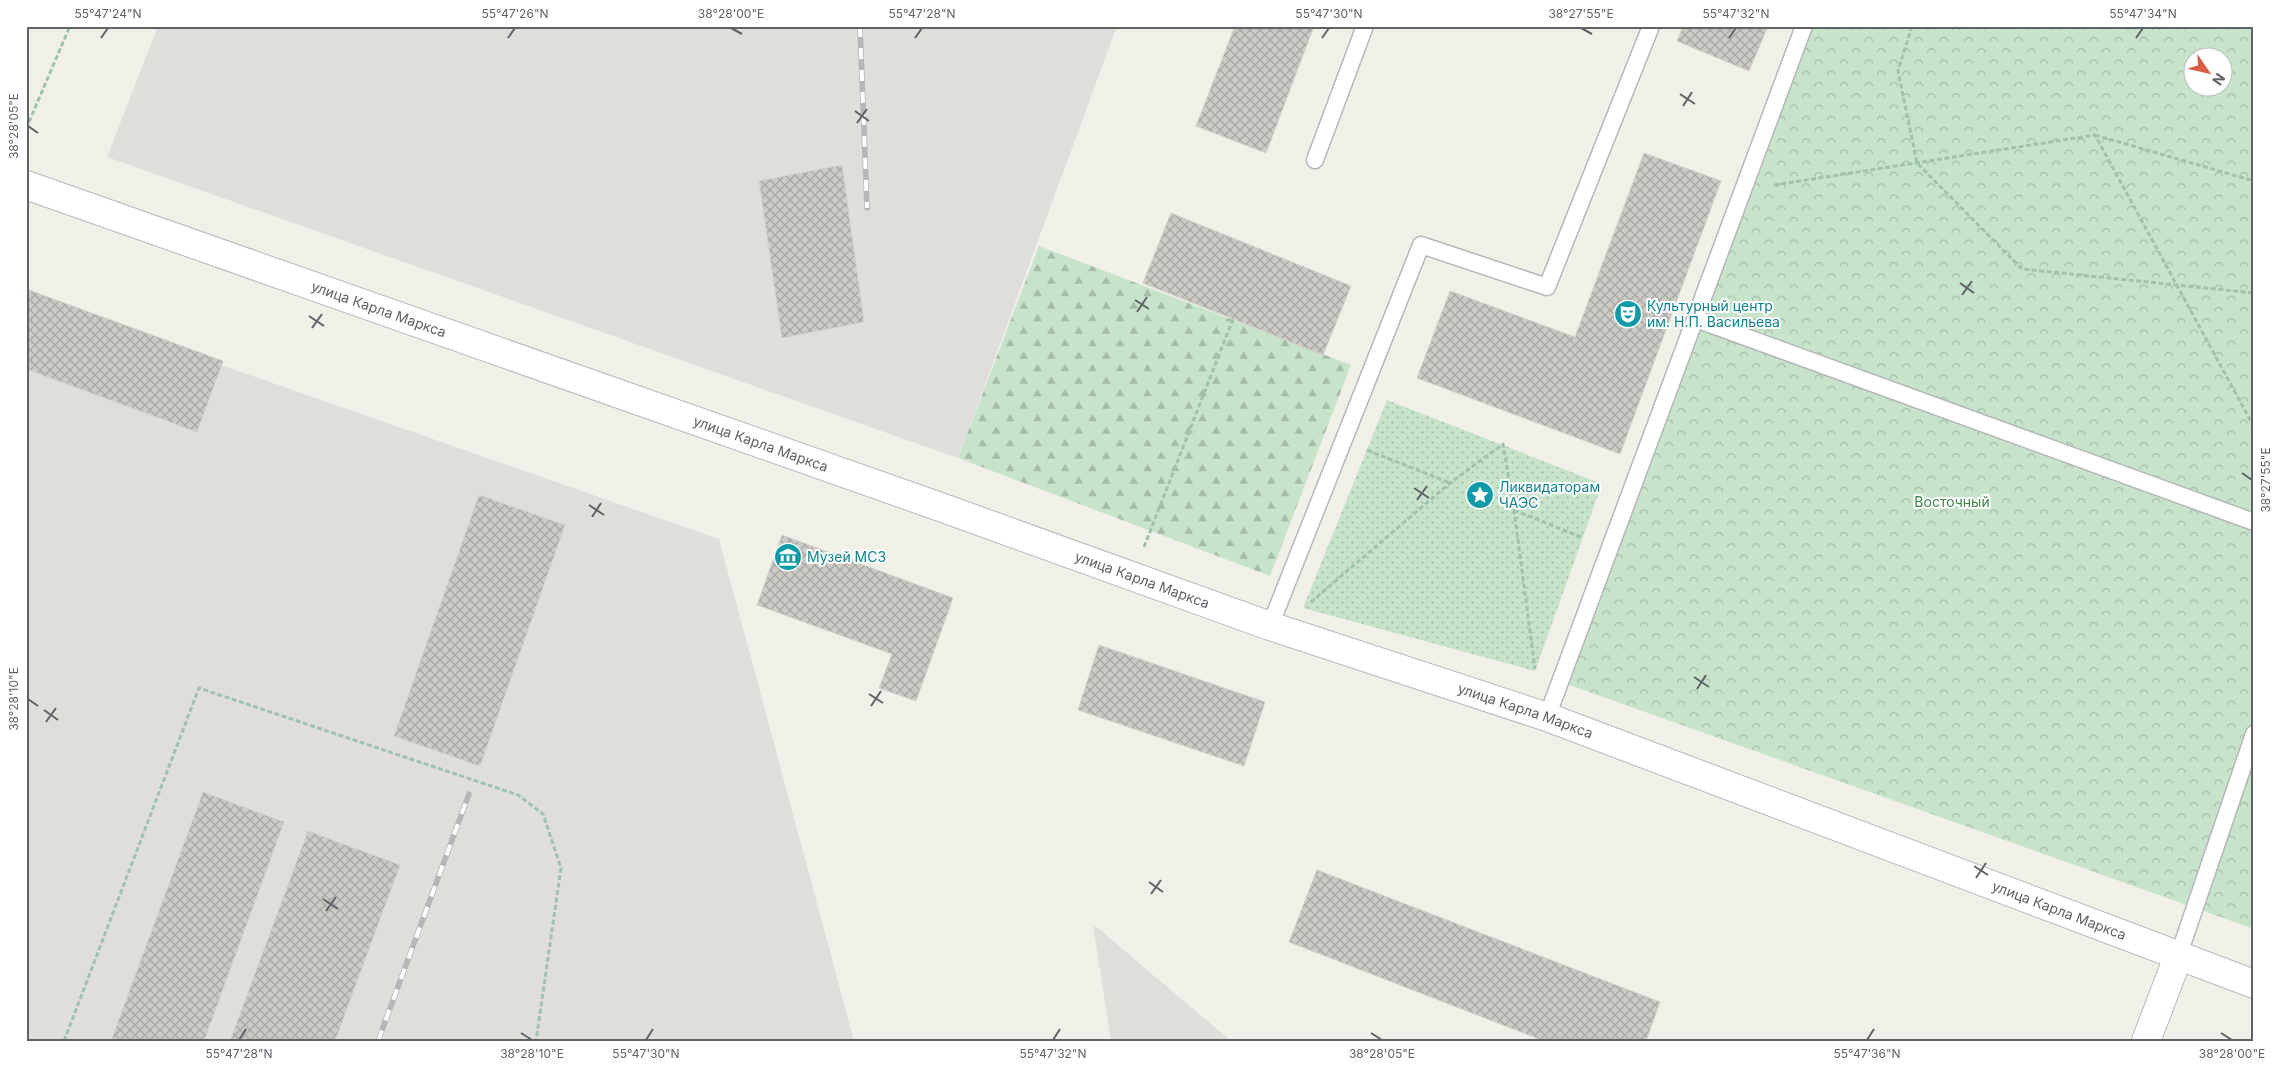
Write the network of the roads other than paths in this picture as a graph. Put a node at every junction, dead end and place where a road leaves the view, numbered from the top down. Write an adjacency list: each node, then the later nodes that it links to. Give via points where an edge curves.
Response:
1 (1365, 26): 4 (lane)
2 (1651, 26): 8 (lane, via 1547,287 1421,245)
3 (1804, 26): 6 (lane)
4 (1315, 160)
5 (26, 185): 8 (street, улица Карла Маркса)
6 (1696, 319): 7 (lane); 9 (lane)
7 (2254, 522)
8 (1270, 626): 9 (street, улица Карла Маркса)
9 (1546, 717): 11 (street, улица Карла Маркса)
10 (2254, 734): 11 (lane)
11 (2178, 957): 12 (street, улица Карла Маркса); 13 (street)
12 (2254, 984)
13 (2146, 1041)

